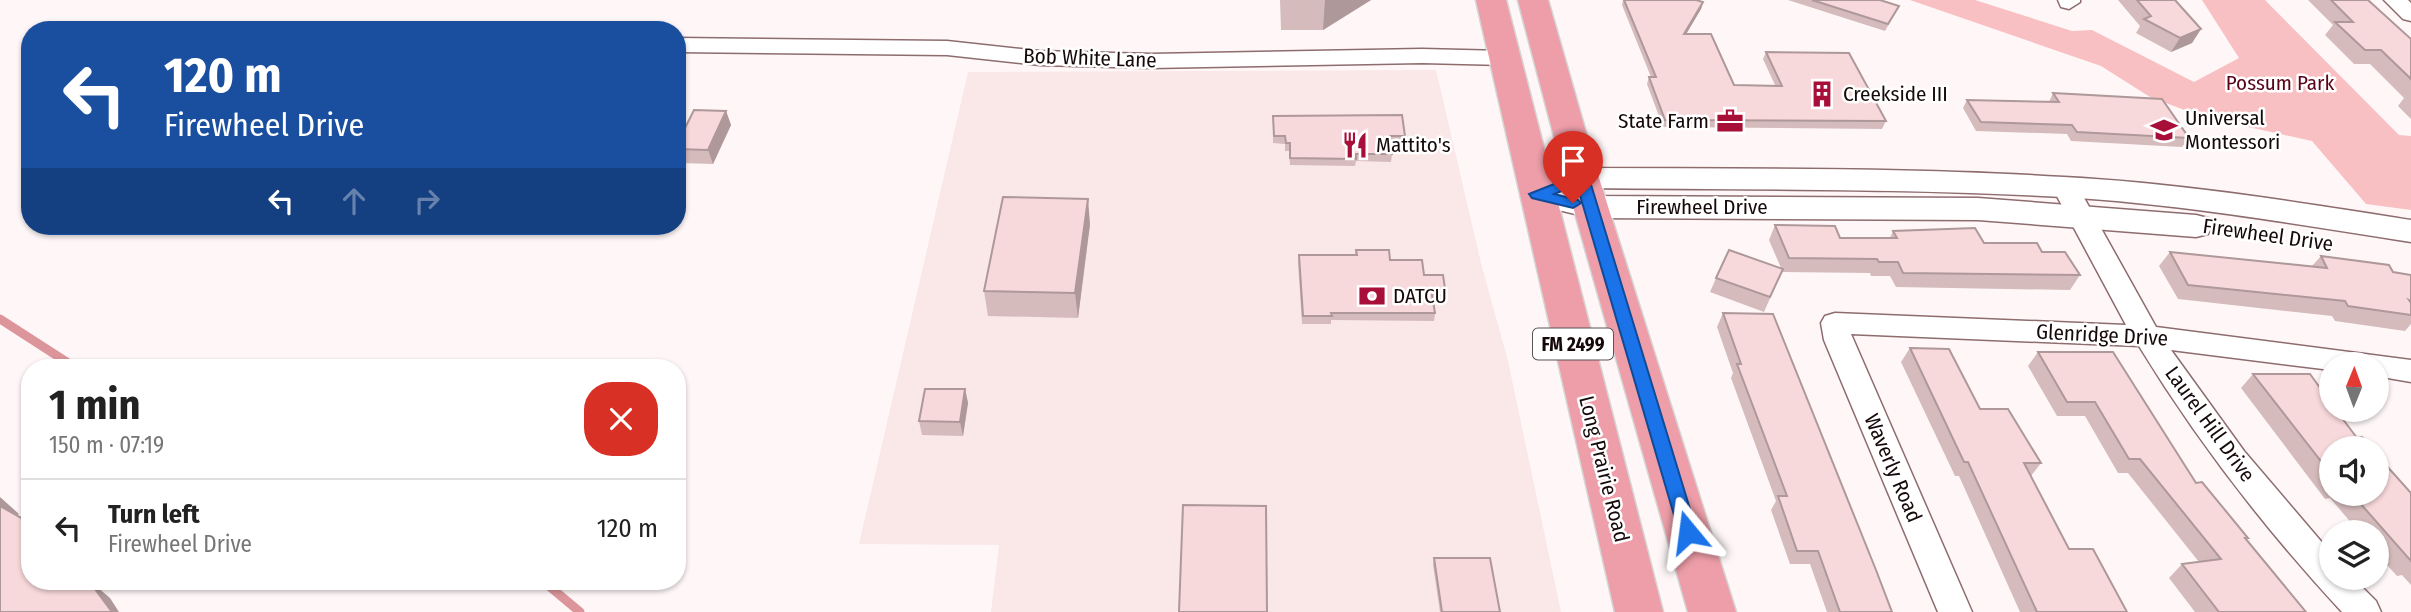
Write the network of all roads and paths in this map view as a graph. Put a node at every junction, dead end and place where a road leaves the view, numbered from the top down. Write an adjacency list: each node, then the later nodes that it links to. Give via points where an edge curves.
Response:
1 (1491, 0): 6 (main road, Long Prairie Road / FM 2499)
2 (1533, 0): 8 (main road, FM 2499)
3 (2395, 0): 4 (street)
4 (2411, 14)
5 (686, 45): 6 (street, Bob White Lane, via 947,48 1040,58 1151,61)
6 (1504, 58): 9 (main road, Long Prairie Road / FM 2499)
7 (2065, 187): 8 (street, Firewheel Drive); 10 (street, Laurel Hill Drive); 11 (street, Firewheel Drive, via 2286,212)
8 (1587, 193): 9 (street, Firewheel Drive); 10 (street, Firewheel Drive); 21 (main road, FM 2499)
9 (1537, 194): 20 (main road, Long Prairie Road / FM 2499)
10 (2082, 215): 12 (street, Firewheel Drive, via 2290,236); 14 (street, Laurel Hill Drive)
11 (2411, 232)
12 (2411, 256)
13 (1835, 323): 14 (street, Glenridge Drive); 22 (street, Waverly Road, via 1838,340)
14 (2147, 336): 15 (street, Glenridge Drive); 18 (street, Laurel Hill Drive, via 2268,504)
15 (2319, 358)
16 (2389, 367): 17 (street)
17 (2411, 371)
18 (2319, 562)
19 (2344, 590): 23 (street, Laurel Hill Drive)
20 (1639, 612)
21 (1712, 612)
22 (1955, 612)
23 (2364, 612)

